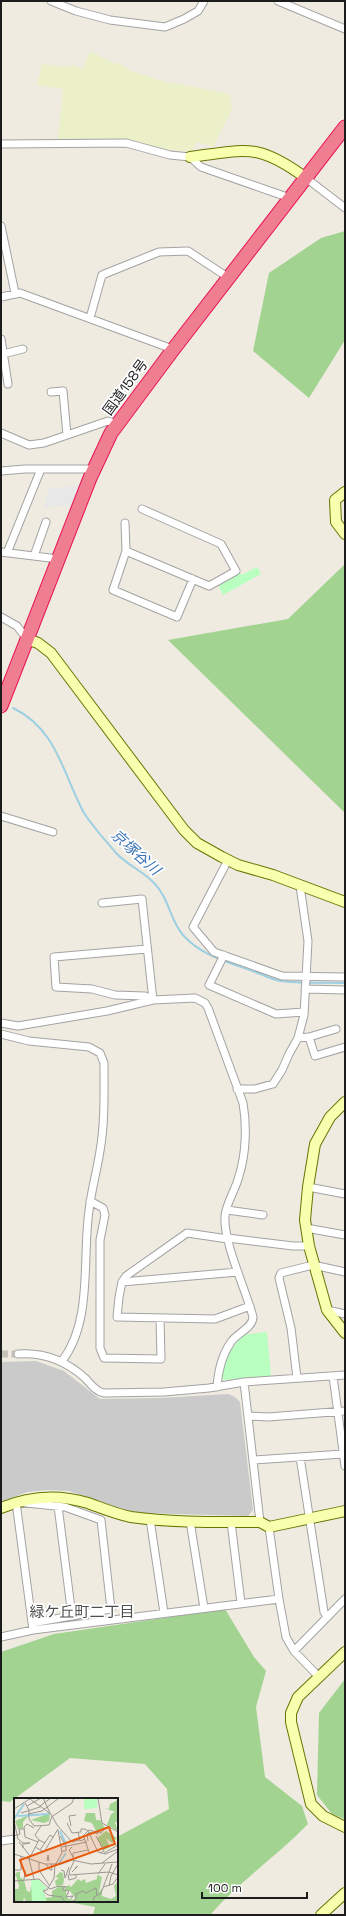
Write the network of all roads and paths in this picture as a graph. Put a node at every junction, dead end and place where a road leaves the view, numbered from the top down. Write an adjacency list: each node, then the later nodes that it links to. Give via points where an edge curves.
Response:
1 (51, 1): 2 (street, via 76,12 110,20 166,27 198,11)
2 (204, 1)
3 (278, 1): 4 (street)
4 (345, 29)
5 (345, 128): 8 (highway, 国道158号)
6 (1, 144): 7 (street, via 126,143)
7 (190, 157): 8 (street, via 242,150 253,151 273,157); 9 (street, via 201,167)
8 (306, 178): 9 (highway, 国道158号); 10 (street)
9 (290, 198): 12 (highway, 国道158号)
10 (345, 208)
11 (1, 226): 13 (street)
12 (229, 278): 15 (street, via 188,251 159,252 102,275); 19 (highway, 国道158号)
13 (15, 293): 14 (street); 15 (street)
14 (1, 297)
15 (90, 318): 19 (street)
16 (1, 339): 17 (street)
17 (2, 349): 18 (street); 20 (street)
18 (23, 349)
19 (172, 351): 22 (highway, 国道158号)
20 (8, 384)
21 (51, 392): 24 (street, via 63,392)
22 (117, 424): 24 (street, via 108,421); 26 (highway, 国道158号)
23 (1, 433): 24 (street, via 29,445)
24 (67, 436)
25 (41, 469): 26 (street); 27 (street); 34 (street)
26 (94, 469): 36 (highway, 国道158号)
27 (1, 472)
28 (345, 492): 32 (street, via 335,500 336,522)
29 (142, 509): 37 (street, via 221,544 236,571 209,586)
30 (46, 522): 35 (street)
31 (125, 523): 33 (street)
32 (345, 534)
33 (126, 551): 37 (street); 37 (street, via 113,590 177,617)
34 (4, 552): 35 (street)
35 (34, 556): 36 (street)
36 (58, 559): 39 (highway, 国道158号)
37 (193, 579)
38 (1, 617): 39 (street, via 17,626)
39 (27, 639): 40 (highway, 国道158号); 44 (street, via 38,643 50,653 184,830 197,843)
40 (3, 692): 41 (highway, 国道158号)
41 (1, 706)
42 (1, 816): 43 (street)
43 (53, 832)
44 (228, 860): 45 (street); 49 (street, via 193,927 214,952)
45 (300, 886): 46 (street); 51 (street, via 308,941)
46 (345, 902)
47 (102, 903): 48 (street, via 142,899)
48 (147, 949): 53 (street); 53 (street, via 54,957 56,987 145,996)
49 (224, 955): 51 (street); 54 (street, via 209,985 276,1014)
50 (345, 977): 51 (street)
51 (305, 982): 52 (street); 54 (street)
52 (345, 990)
53 (153, 1000): 55 (street, via 107,1012 18,1026); 61 (street, via 195,998 206,1003)
54 (304, 1012): 59 (street)
55 (1, 1024)
56 (336, 1029): 58 (street)
57 (1, 1034): 65 (street, via 29,1041 89,1047 102,1057 103,1124)
58 (309, 1037): 59 (street); 60 (street, via 315,1056)
59 (298, 1038): 61 (street, via 272,1084 255,1089)
60 (345, 1047)
61 (237, 1089): 66 (street, via 244,1112 245,1130 240,1175)
62 (345, 1102): 63 (street, via 330,1117 315,1144)
63 (308, 1187): 64 (street); 68 (street)
64 (345, 1194)
65 (90, 1201): 79 (street, via 103,1208 105,1215 100,1240 100,1348 104,1358 161,1358); 82 (street, via 81,1312 75,1338)
66 (226, 1210): 67 (street); 70 (street)
67 (263, 1215)
68 (306, 1228): 69 (street); 71 (street)
69 (345, 1235)
70 (228, 1238): 71 (street); 73 (street); 75 (street, via 187,1233 126,1276)
71 (308, 1246): 72 (street)
72 (313, 1265): 74 (street); 77 (street); 85 (street, via 281,1273 279,1278 291,1328)
73 (238, 1272): 75 (street); 76 (street)
74 (345, 1272)
75 (122, 1282): 79 (street, via 117,1317)
76 (250, 1306): 79 (street, via 215,1319); 87 (street, via 253,1320 231,1342 220,1367)
77 (327, 1310): 78 (street); 80 (street)
78 (345, 1314)
79 (160, 1318)
80 (345, 1333)
81 (18, 1354): 82 (street, via 35,1353)
82 (62, 1361): 87 (street, via 100,1392 164,1392)
83 (345, 1375): 84 (street)
84 (333, 1376): 85 (street); 88 (street)
85 (297, 1378): 86 (street)
86 (244, 1382): 87 (street); 89 (street)
87 (217, 1387)
88 (341, 1411): 89 (street, via 268,1417); 90 (street)
89 (248, 1416): 92 (street)
90 (343, 1454): 91 (street); 93 (street)
91 (300, 1457): 92 (street); 98 (street)
92 (253, 1460): 102 (street)
93 (345, 1466)
94 (16, 1502): 95 (street); 96 (street); 99 (street, via 56,1497); 111 (street)
95 (58, 1506): 109 (street); 109 (street, via 101,1520 111,1609)
96 (1, 1508)
97 (345, 1511): 98 (street)
98 (309, 1518): 103 (street); 110 (street, via 324,1612)
99 (150, 1519): 100 (street); 108 (street)
100 (190, 1521): 101 (street); 107 (street)
101 (231, 1522): 102 (street); 106 (street)
102 (260, 1522): 103 (street)
103 (269, 1526): 104 (street)
104 (279, 1599): 106 (street); 113 (street, via 285,1633)
105 (345, 1599): 110 (street)
106 (241, 1603): 107 (street)
107 (204, 1608): 108 (street)
108 (164, 1613): 111 (street)
109 (72, 1616): 111 (street)
110 (327, 1617): 113 (street)
111 (33, 1627): 112 (street)
112 (1, 1637)
113 (294, 1651): 115 (street)
114 (345, 1652): 115 (street)
115 (319, 1677): 116 (street, via 294,1704 292,1722 311,1804 323,1816)
116 (345, 1827)
117 (14, 1839): 118 (street)
118 (1, 1842)
119 (345, 1893): 120 (street)
120 (321, 1915)

